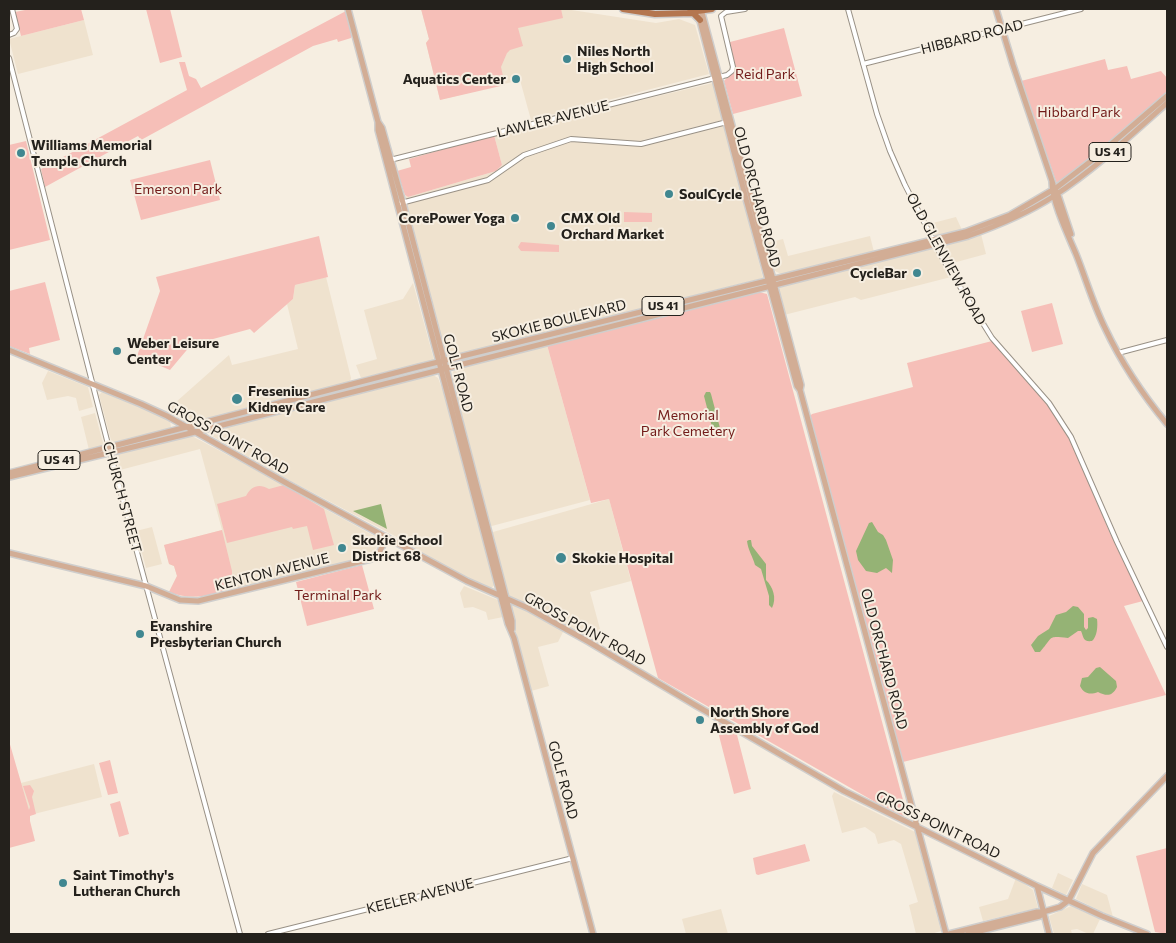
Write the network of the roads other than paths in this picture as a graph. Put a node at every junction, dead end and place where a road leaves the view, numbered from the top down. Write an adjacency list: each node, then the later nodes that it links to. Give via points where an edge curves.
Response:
1 (12, 9): 13 (street, via 17,29)
2 (348, 9): 20 (main road, GOLF ROAD)
3 (623, 9): 10 (highway)
4 (712, 9): 9 (highway)
5 (745, 9): 16 (street, via 722,15 732,67 730,73)
6 (848, 9): 15 (street, OLD GLENVIEW ROAD)
7 (996, 9): 12 (main road)
8 (1081, 9): 12 (street, HIBBARD ROAD)
9 (699, 10): 10 (highway); 11 (main road, OLD ORCHARD ROAD); 16 (main road, OLD ORCHARD ROAD)
10 (666, 14): 11 (highway, via 693,13)
11 (700, 20): 16 (main road, OLD ORCHARD ROAD)
12 (1001, 29): 15 (street, HIBBARD ROAD); 21 (main road)
13 (9, 35)
14 (9, 58): 31 (street, CHURCH STREET)
15 (863, 64): 23 (street, OLD GLENVIEW ROAD, via 890,151)
16 (717, 77): 19 (main road, OLD ORCHARD ROAD); 20 (street, LAWLER AVENUE)
17 (1167, 96): 21 (main road, SKOKIE BOULEVARD / US 41)
18 (1167, 103): 21 (main road, SKOKIE BOULEVARD / US 41, via 1094,165)
19 (729, 121): 22 (street, via 641,144 570,139 524,156 488,180); 24 (main road, OLD ORCHARD ROAD)
20 (388, 160): 22 (main road, GOLF ROAD)
21 (1055, 192): 23 (main road, SKOKIE BOULEVARD / US 41, via 991,228); 28 (main road, via 1093,301)
22 (400, 203): 29 (main road, GOLF ROAD)
23 (934, 242): 24 (main road, SKOKIE BOULEVARD / US 41); 25 (main road, SKOKIE BOULEVARD / US 41); 45 (street, OLD GLENVIEW ROAD, via 992,338 1044,397 1071,437)
24 (770, 279): 25 (main road, OLD ORCHARD ROAD); 29 (main road, SKOKIE BOULEVARD / US 41)
25 (772, 286): 30 (main road, SKOKIE BOULEVARD / US 41); 47 (main road, OLD ORCHARD ROAD)
26 (1167, 340): 28 (street)
27 (9, 350): 31 (main road, GROSS POINT ROAD)
28 (1118, 353): 33 (main road)
29 (441, 361): 30 (main road, GOLF ROAD); 35 (main road, SKOKIE BOULEVARD / US 41)
30 (443, 369): 34 (main road, SKOKIE BOULEVARD / US 41); 44 (main road, GOLF ROAD)
31 (92, 384): 32 (main road, GROSS POINT ROAD); 39 (street, CHURCH STREET)
32 (173, 420): 35 (main road, GROSS POINT ROAD); 36 (main road)
33 (1167, 424)
34 (213, 427): 37 (main road, SKOKIE BOULEVARD / US 41); 38 (main road, via 209,433)
35 (187, 428): 36 (main road, SKOKIE BOULEVARD / US 41); 37 (main road, GROSS POINT ROAD)
36 (170, 432): 39 (main road, SKOKIE BOULEVARD / US 41)
37 (195, 432): 38 (main road, GROSS POINT ROAD); 39 (main road, SKOKIE BOULEVARD / US 41)
38 (212, 442): 41 (main road, GROSS POINT ROAD)
39 (109, 450): 40 (main road, SKOKIE BOULEVARD / US 41); 43 (street, CHURCH STREET)
40 (9, 475)
41 (387, 536): 43 (main road, KENTON AVENUE, via 378,554 371,559 206,600 180,600); 44 (main road, GROSS POINT ROAD, via 475,585)
42 (9, 553): 43 (main road)
43 (146, 586): 52 (street, CHURCH STREET)
44 (503, 596): 47 (main road, GROSS POINT ROAD, via 593,644 827,782); 48 (main road, GOLF ROAD)
45 (1167, 647)
46 (1167, 776): 50 (main road, via 1093,853)
47 (917, 827): 49 (main road, GROSS POINT ROAD); 55 (main road, OLD ORCHARD ROAD)
48 (573, 858): 53 (street, KEELER AVENUE); 54 (main road, GOLF ROAD)
49 (1037, 886): 50 (main road, GROSS POINT ROAD); 51 (main road)
50 (1069, 900): 51 (main road, via 1060,907); 58 (main road, GROSS POINT ROAD)
51 (1043, 912): 55 (main road); 56 (main road, via 1040,916); 57 (main road)
52 (240, 934)
53 (268, 934)
54 (593, 934)
55 (948, 934)
56 (968, 934)
57 (1049, 934)
58 (1147, 934)

